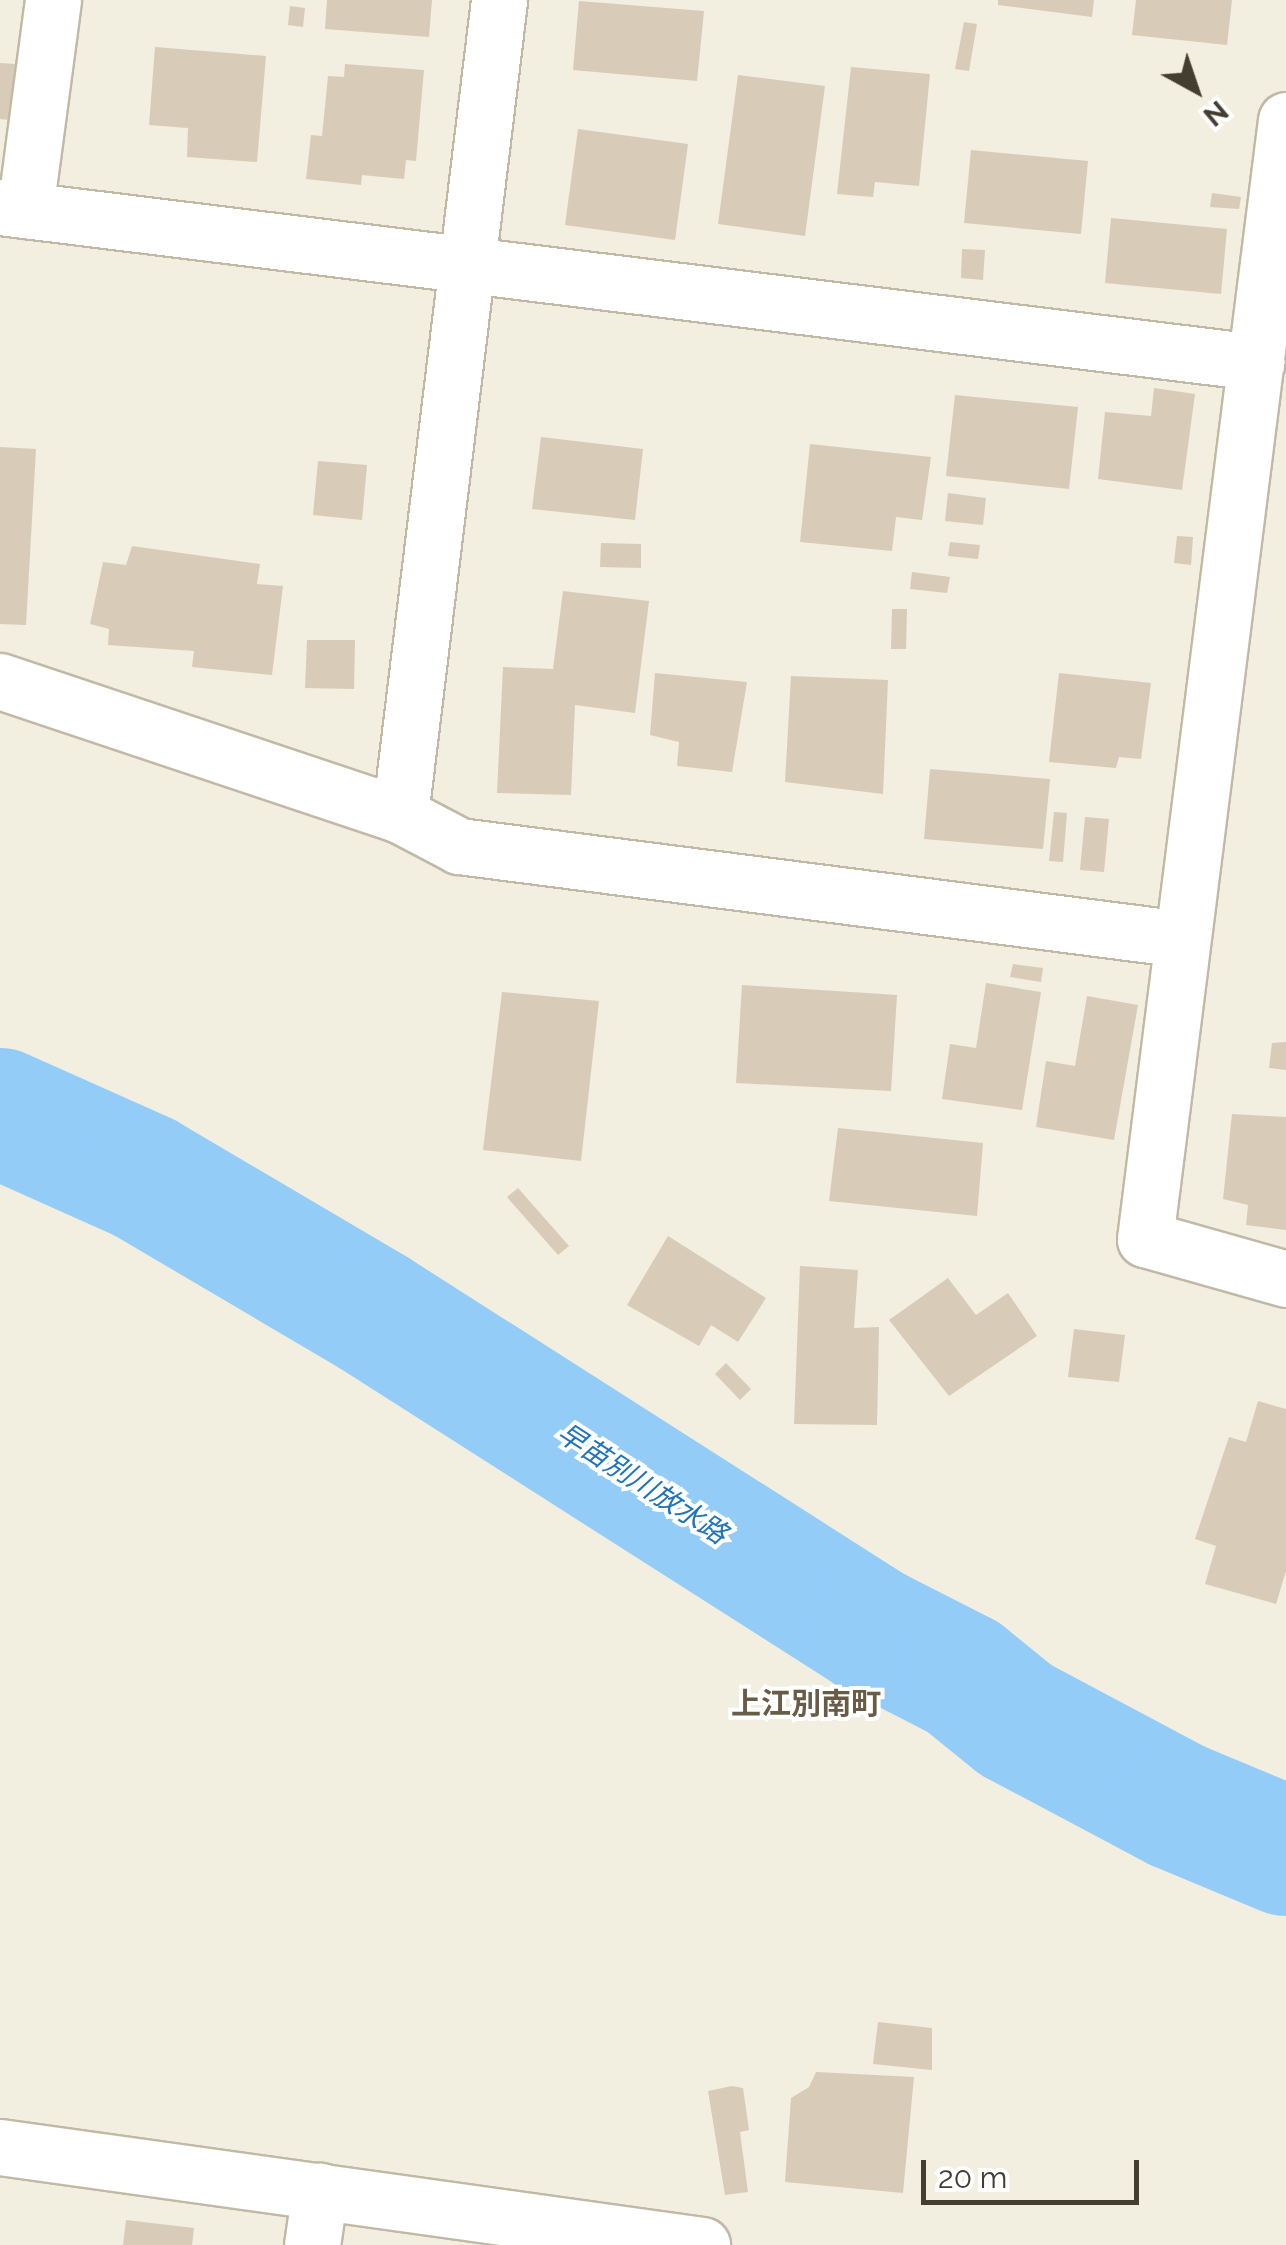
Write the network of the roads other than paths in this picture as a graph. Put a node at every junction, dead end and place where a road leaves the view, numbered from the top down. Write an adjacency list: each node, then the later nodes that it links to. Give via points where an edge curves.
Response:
1 (53, 0): 4 (street)
2 (499, 0): 5 (street)
3 (1286, 120): 6 (street)
4 (12, 209): 5 (street)
5 (467, 261): 6 (street); 8 (street)
6 (1256, 362): 9 (street)
7 (0, 680): 8 (street)
8 (400, 815): 9 (street, via 459,846)
9 (1182, 939): 10 (street, via 1145,1240)
10 (1286, 1279)
11 (0, 2147): 12 (street)
12 (320, 2192): 13 (street); 14 (street)
13 (312, 2245)
14 (702, 2245)

